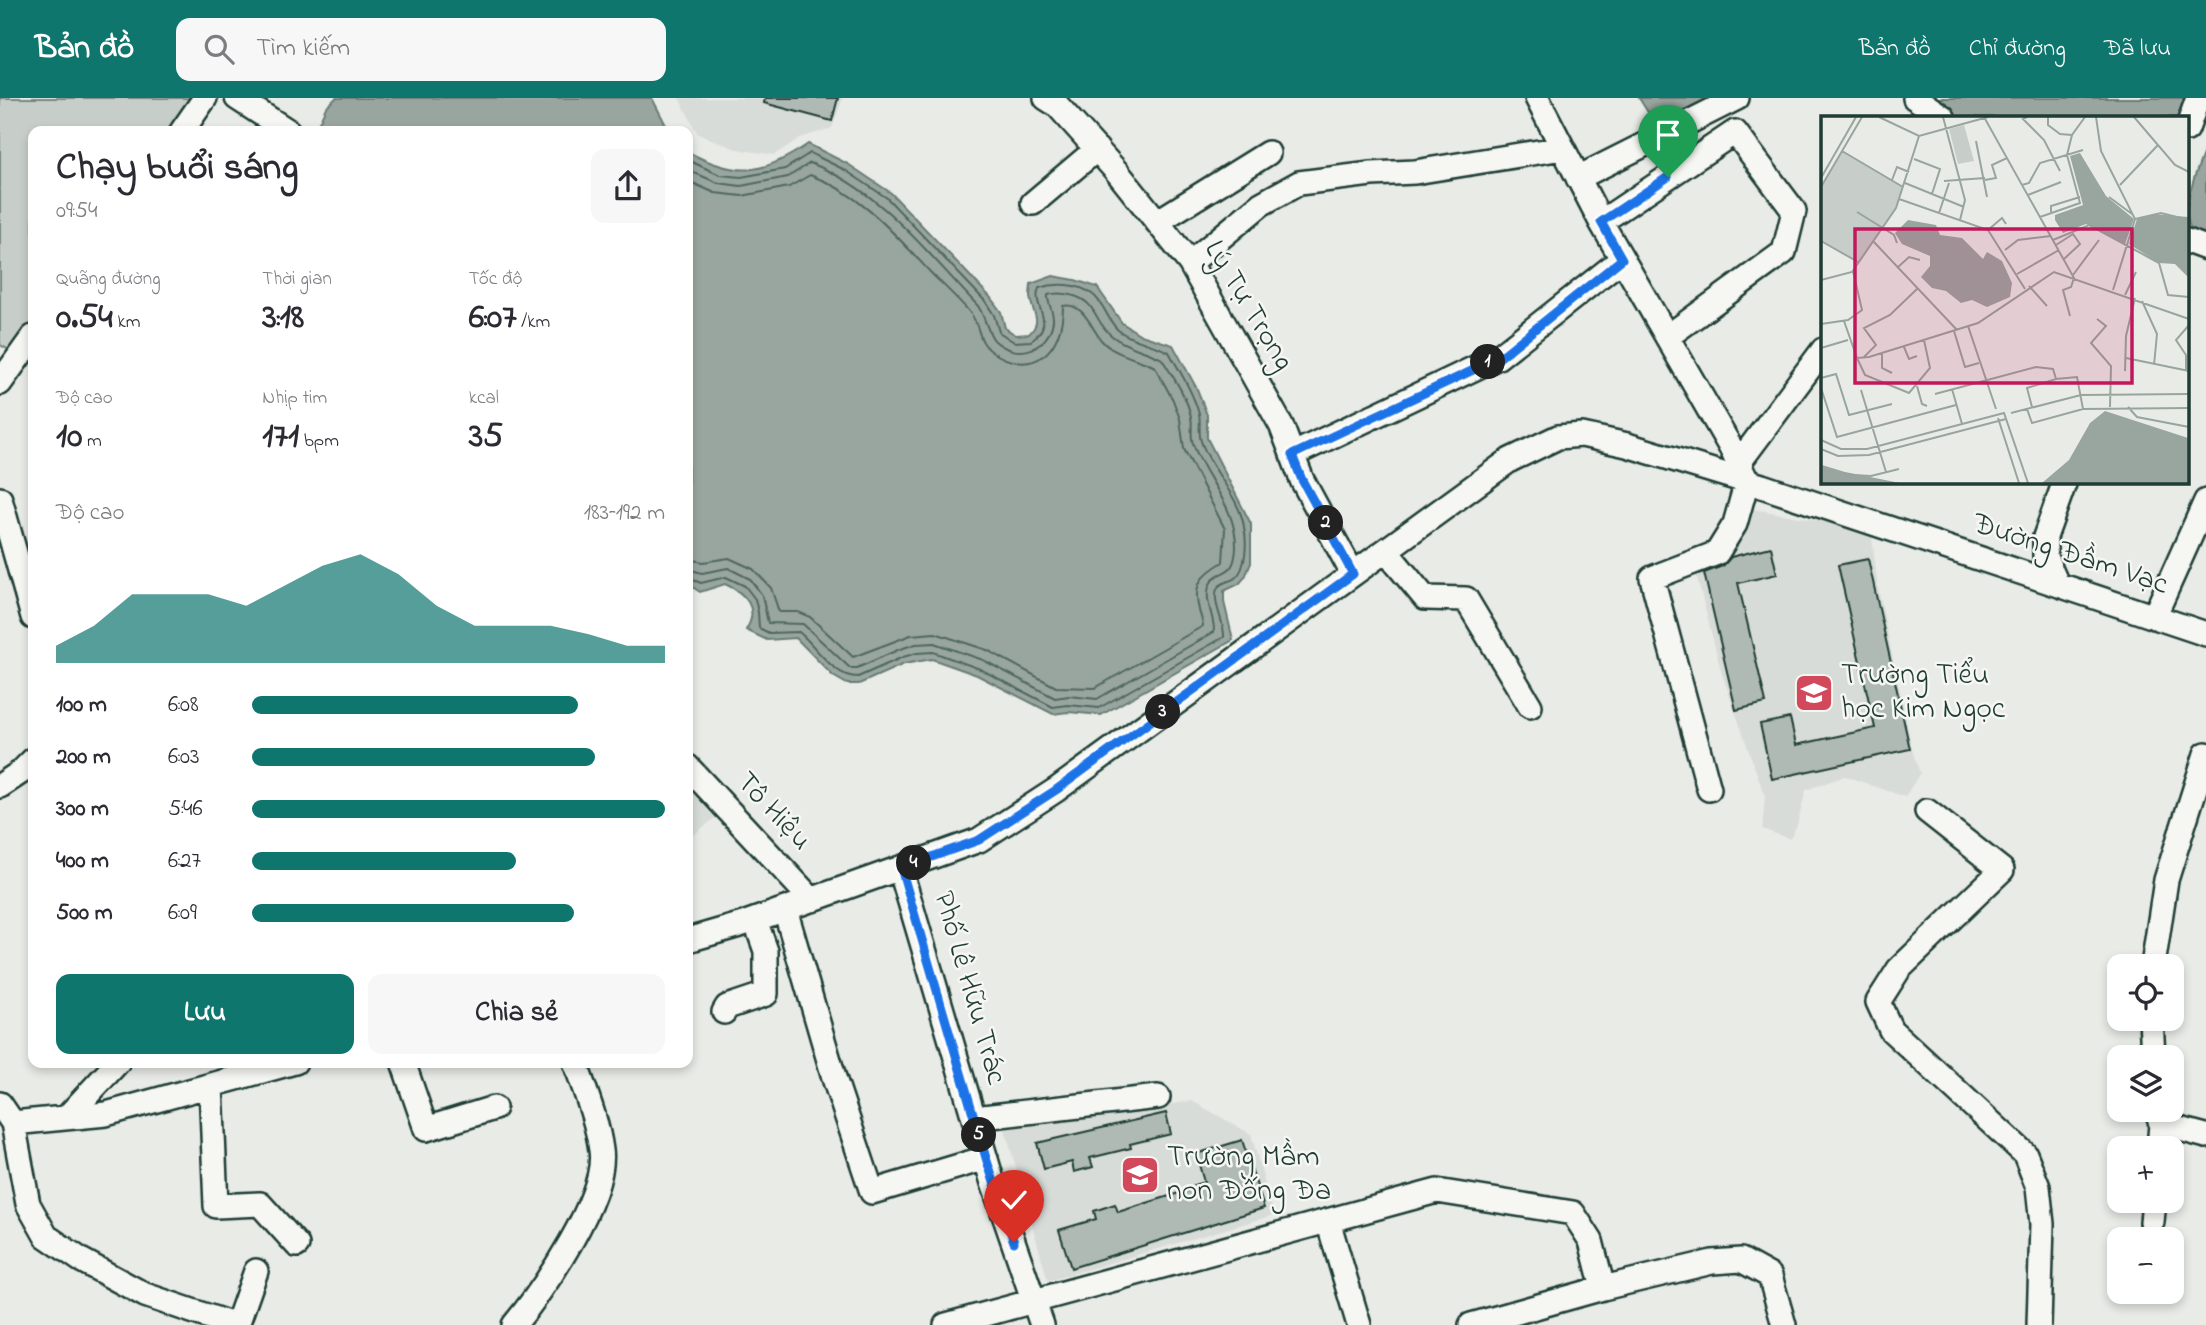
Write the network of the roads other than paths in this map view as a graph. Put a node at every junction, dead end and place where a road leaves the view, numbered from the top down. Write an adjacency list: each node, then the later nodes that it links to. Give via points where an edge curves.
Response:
1 (205, 98): 9 (street)
2 (237, 98): 10 (street)
3 (1537, 98): 12 (street)
4 (1737, 98): 15 (street)
5 (1915, 98): 8 (street)
6 (2198, 98): 11 (street)
7 (1056, 100): 13 (street, Lý Tự Trọng)
8 (1942, 116)
9 (185, 126)
10 (280, 126)
11 (2188, 126)
12 (1563, 148): 15 (street); 22 (street, via 1415,172 1299,183 1261,204)
13 (1097, 149): 16 (street); 17 (street, Lý Tự Trọng)
14 (1268, 153): 17 (street)
15 (1578, 178): 18 (street)
16 (1033, 203)
17 (1157, 222): 22 (street, Lý Tự Trọng)
18 (1601, 222): 21 (street); 23 (street, via 1735,132 1794,211 1784,252)
19 (2188, 241): 20 (street)
20 (2206, 248)
21 (1622, 259): 23 (street); 28 (street, via 1499,358)
22 (1190, 264): 28 (street, Lý Tự Trọng, via 1281,425)
23 (1667, 337): 29 (street)
24 (28, 340): 25 (street)
25 (10, 350): 27 (street)
26 (1821, 353): 29 (street)
27 (0, 383)
28 (1292, 455): 34 (street, Lý Tự Trọng)
29 (1742, 472): 33 (street, Đường Đầm Vạc, via 1582,435 1558,437 1510,460); 35 (street, Đường Đầm Vạc); 44 (street, via 1735,524 1717,553 1653,578)
30 (2064, 483): 35 (street, via 2045,537 2045,556)
31 (0, 499): 36 (street)
32 (2206, 501): 37 (street)
33 (1386, 551): 34 (street, Đường Đầm Vạc); 39 (street, via 1425,598 1466,599)
34 (1353, 574): 46 (street, Đường Đầm Vạc, via 979,840)
35 (2057, 584): 37 (street, Đường Đầm Vạc)
36 (28, 599)
37 (2154, 617): 38 (street, Đường Đầm Vạc)
38 (2206, 634)
39 (1530, 706)
40 (2206, 754): 51 (street, via 2166,880)
41 (28, 765): 43 (street)
42 (693, 772): 47 (street, Tô Hiệu)
43 (0, 786)
44 (1709, 789)
45 (1927, 811): 78 (street, via 2002,870 1899,969 1878,1002 1891,1030 2025,1154 2038,1186 2041,1212)
46 (901, 868): 47 (street, Đường Đầm Vạc); 62 (street, Phố Lê Hữu Trác)
47 (812, 900): 48 (street, Đường Đầm Vạc)
48 (785, 909): 49 (street, Đường Đầm Vạc); 65 (street, via 872,1192)
49 (755, 920): 50 (street, Đường Đầm Vạc); 52 (street, via 766,951 766,994)
50 (693, 939)
51 (2155, 954)
52 (724, 1012)
53 (112, 1068): 61 (street)
54 (273, 1068): 57 (street)
55 (404, 1068): 59 (street, via 426,1129)
56 (577, 1068): 72 (street, via 602,1152 600,1175 592,1202 537,1296)
57 (211, 1085): 61 (street, via 106,1114); 67 (street, via 216,1206 260,1204)
58 (1157, 1097): 62 (street)
59 (494, 1108)
60 (6, 1113): 61 (street); 71 (street, via 28,1204 46,1236 145,1294)
61 (66, 1118)
62 (974, 1118): 65 (street, Phố Lê Hữu Trác)
63 (2171, 1122): 64 (street)
64 (2206, 1136)
65 (986, 1158): 70 (street, Phố Lê Hữu Trác)
66 (1328, 1221): 69 (street, via 1437,1191 1573,1213 1591,1241); 70 (street); 75 (street)
67 (297, 1245)
68 (256, 1270): 71 (street)
69 (1603, 1288): 76 (street); 77 (street, via 1712,1262 1741,1260 1770,1276)
70 (1034, 1302): 73 (street); 74 (street, Phố Lê Hữu Trác)
71 (235, 1325)
72 (514, 1325)
73 (946, 1325)
74 (1042, 1325)
75 (1359, 1325)
76 (1471, 1325)
77 (1784, 1325)
78 (2039, 1325)

